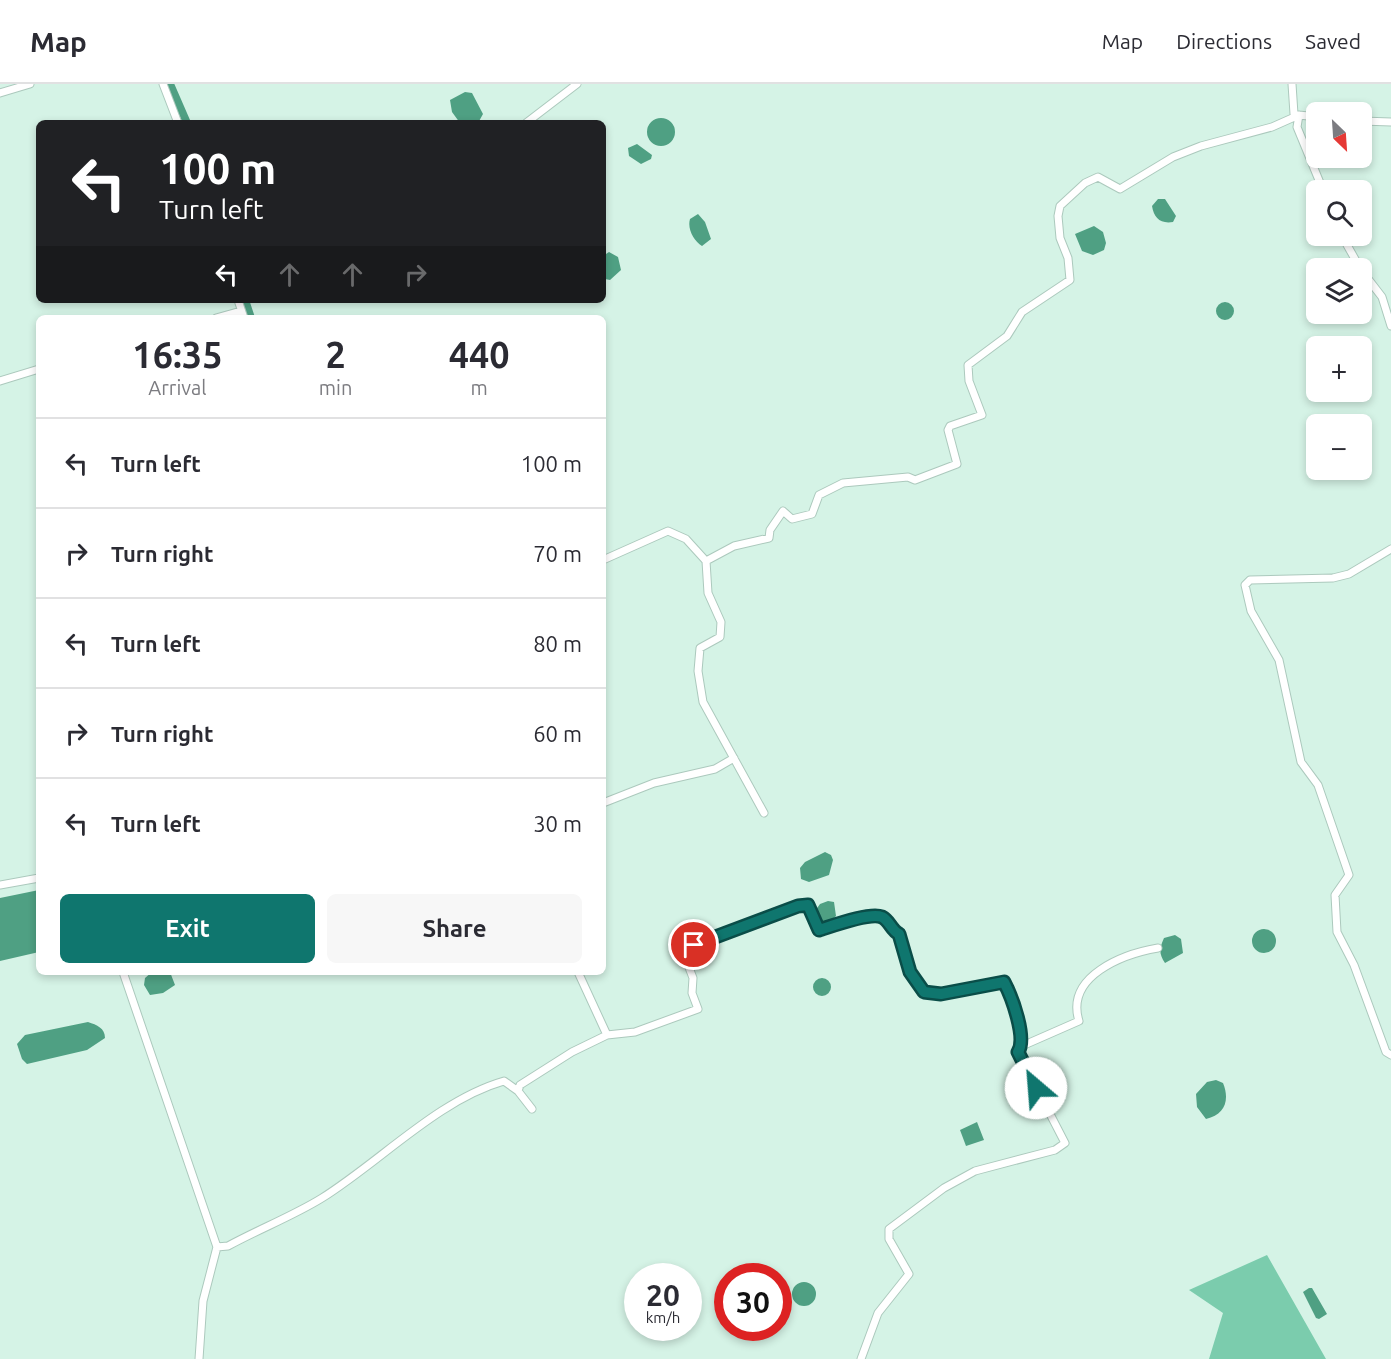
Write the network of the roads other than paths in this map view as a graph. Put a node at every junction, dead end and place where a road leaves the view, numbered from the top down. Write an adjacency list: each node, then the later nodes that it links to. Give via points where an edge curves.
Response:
1 (30, 84): 5 (street)
2 (163, 84): 9 (street)
3 (577, 84): 10 (street)
4 (1292, 84): 7 (street, via 1294,114)
5 (10, 87): 6 (street)
6 (0, 93)
7 (1299, 115): 8 (street); 13 (street, via 1298,127); 20 (street, via 1272,127 1173,156 1120,189 1098,177 1085,183 1060,206 1058,216 1070,280 1022,312 1007,336 968,365 969,381 982,415 950,426 957,464 915,480 908,477 843,483 819,495 812,514 792,519 783,511 769,538 734,546)
8 (1306, 116)
9 (177, 120)
10 (530, 120)
11 (1372, 122): 12 (street)
12 (1391, 123)
13 (1319, 180)
14 (1372, 284): 15 (street, via 1382,297)
15 (1391, 326)
16 (36, 370): 17 (street)
17 (0, 381)
18 (1391, 549): 31 (street, via 1349,574 1333,578 1250,580 1245,585 1251,611 1279,660 1301,762 1318,784 1349,875 1335,895 1337,932 1354,965 1386,1052)
19 (606, 559): 20 (street, via 668,531 686,539)
20 (706, 561): 21 (street, via 708,593 721,622 720,637 700,648 698,671 703,702)
21 (734, 758): 22 (street, via 715,769 654,783); 23 (street)
22 (606, 802)
23 (764, 813)
24 (36, 879): 25 (street)
25 (0, 885)
26 (1158, 948): 30 (street, via 1138,951 1092,976 1074,1007 1078,1021)
27 (124, 975): 34 (street)
28 (579, 975): 29 (street)
29 (607, 1035): 30 (street, via 635,1032 698,1009 685,957 694,945 808,905 819,930 875,915 885,918 899,934 910,972 924,992 941,994 1004,982 1017,1011); 32 (street, via 572,1052 520,1085)
30 (1022, 1046): 36 (street, via 1018,1052 1065,1143 1055,1150 975,1171 944,1188 889,1229 889,1239 909,1274 878,1313)
31 (1391, 1055)
32 (518, 1091): 33 (street); 34 (street, via 504,1081 487,1086 434,1118 323,1197 228,1246)
33 (532, 1109)
34 (217, 1247): 35 (street, via 203,1301)
35 (199, 1359)
36 (861, 1359)

